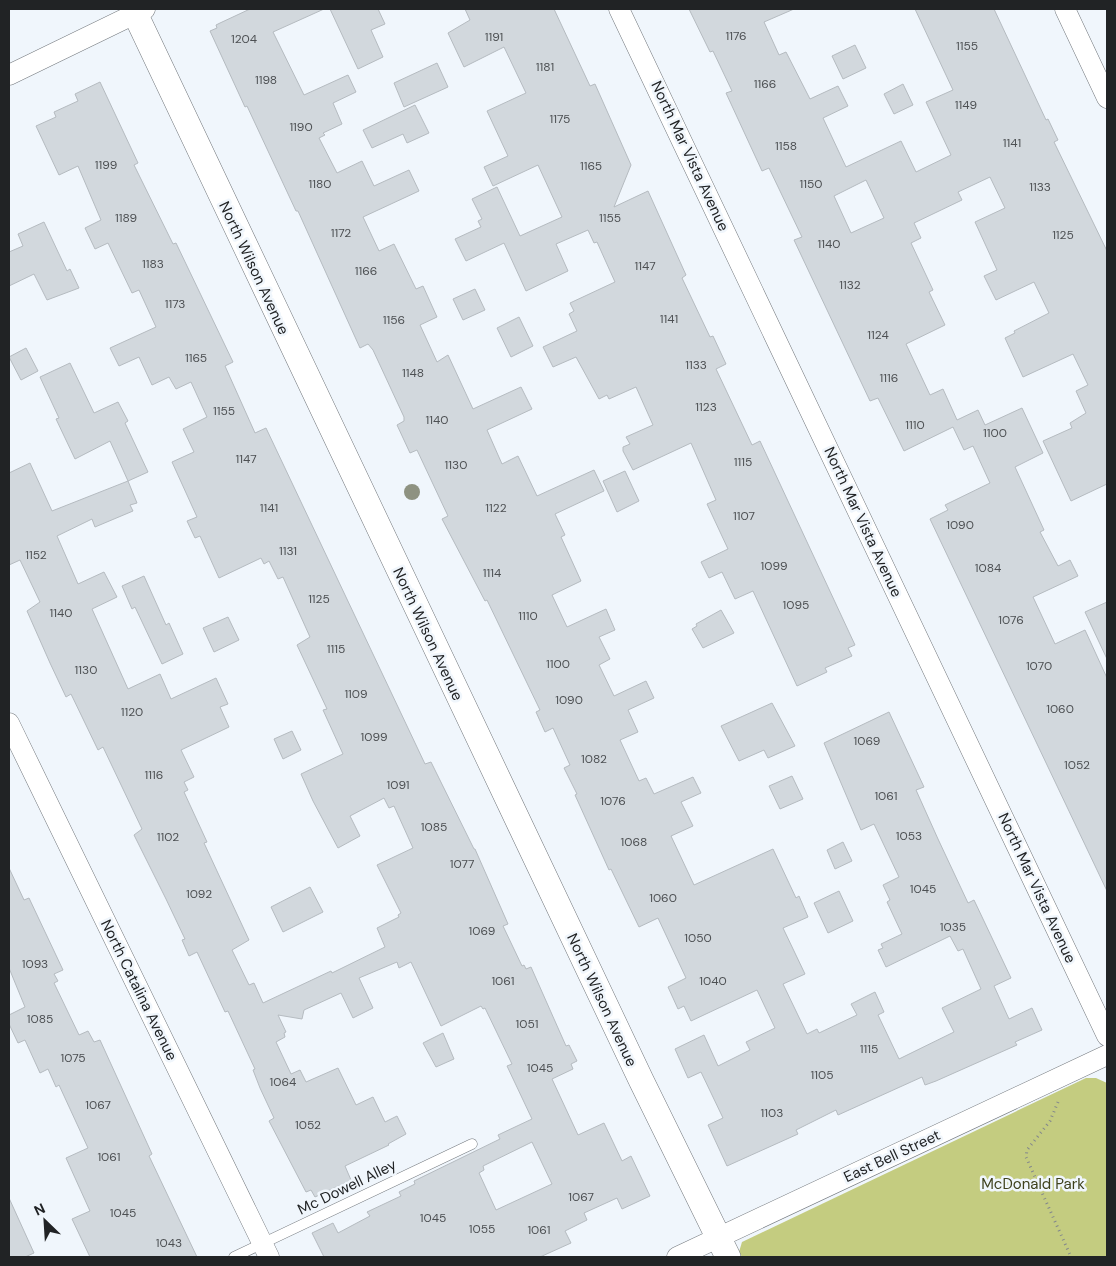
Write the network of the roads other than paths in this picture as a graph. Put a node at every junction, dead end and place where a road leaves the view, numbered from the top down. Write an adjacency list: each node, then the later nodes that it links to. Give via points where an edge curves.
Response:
1 (619, 9): 7 (street, North Mar Vista Avenue)
2 (1065, 9): 5 (street)
3 (137, 10): 4 (street); 10 (street, North Wilson Avenue, via 620,1037)
4 (9, 75)
5 (1107, 98)
6 (9, 723): 11 (street, North Catalina Avenue)
7 (1107, 1036)
8 (1107, 1055): 10 (street, East Bell Street)
9 (472, 1144): 11 (lane, Mc Dowell Alley)
10 (723, 1247): 13 (street, East Bell Street)
11 (266, 1251): 12 (lane, Mc Dowell Alley)
12 (234, 1257)
13 (677, 1257)

